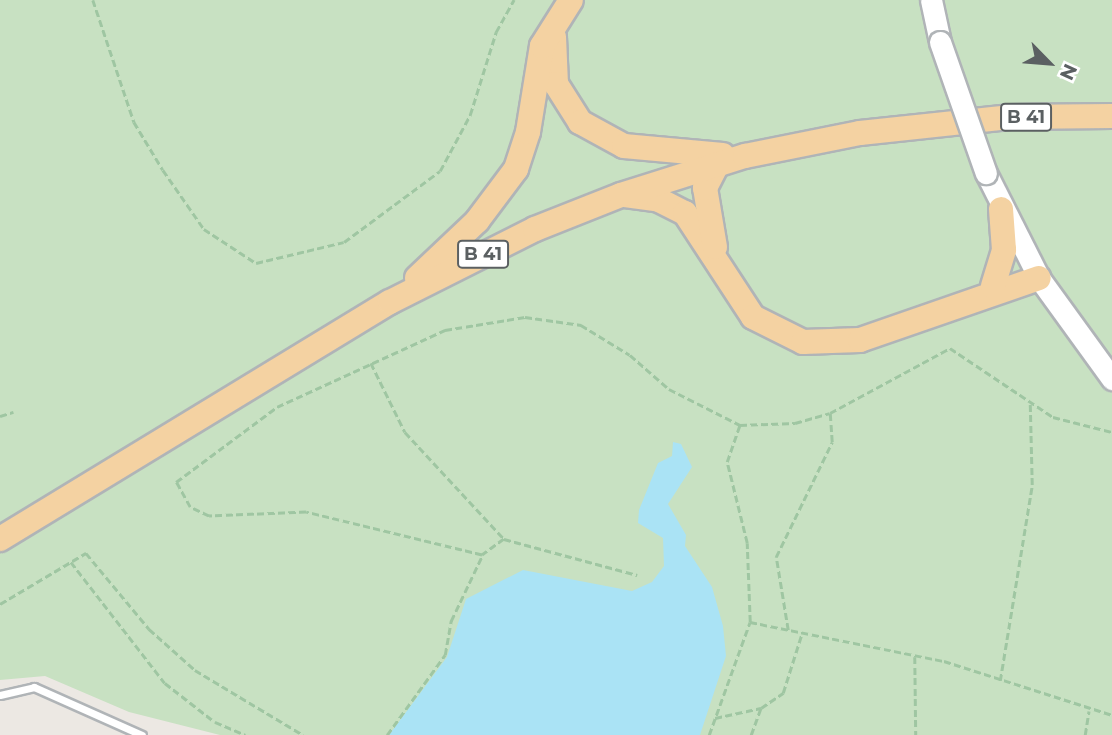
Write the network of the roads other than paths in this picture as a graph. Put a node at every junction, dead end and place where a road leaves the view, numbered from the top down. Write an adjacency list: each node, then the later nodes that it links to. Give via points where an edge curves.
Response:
1 (931, 0): 7 (main road, bridge, via 940,43)
2 (565, 7): 4 (highway, via 553,72 580,122 640,149); 11 (highway, via 538,57 528,132 516,169 471,227)
3 (1112, 116): 4 (highway, B 41, via 940,123)
4 (745, 156): 5 (highway, B 41)
5 (717, 164): 6 (highway, B 41); 8 (highway, via 705,188)
6 (621, 195): 8 (highway, via 674,206); 11 (highway, B 41, via 535,229)
7 (1001, 209): 9 (main road); 10 (highway, via 1004,250)
8 (716, 253): 10 (highway, via 753,317 803,342 860,340)
9 (1037, 272): 10 (highway); 12 (main road)
10 (986, 290)
11 (390, 302): 13 (highway, B 41)
12 (1112, 379)
13 (8, 534)
14 (0, 695): 15 (lane, via 34,687)
15 (142, 735)

